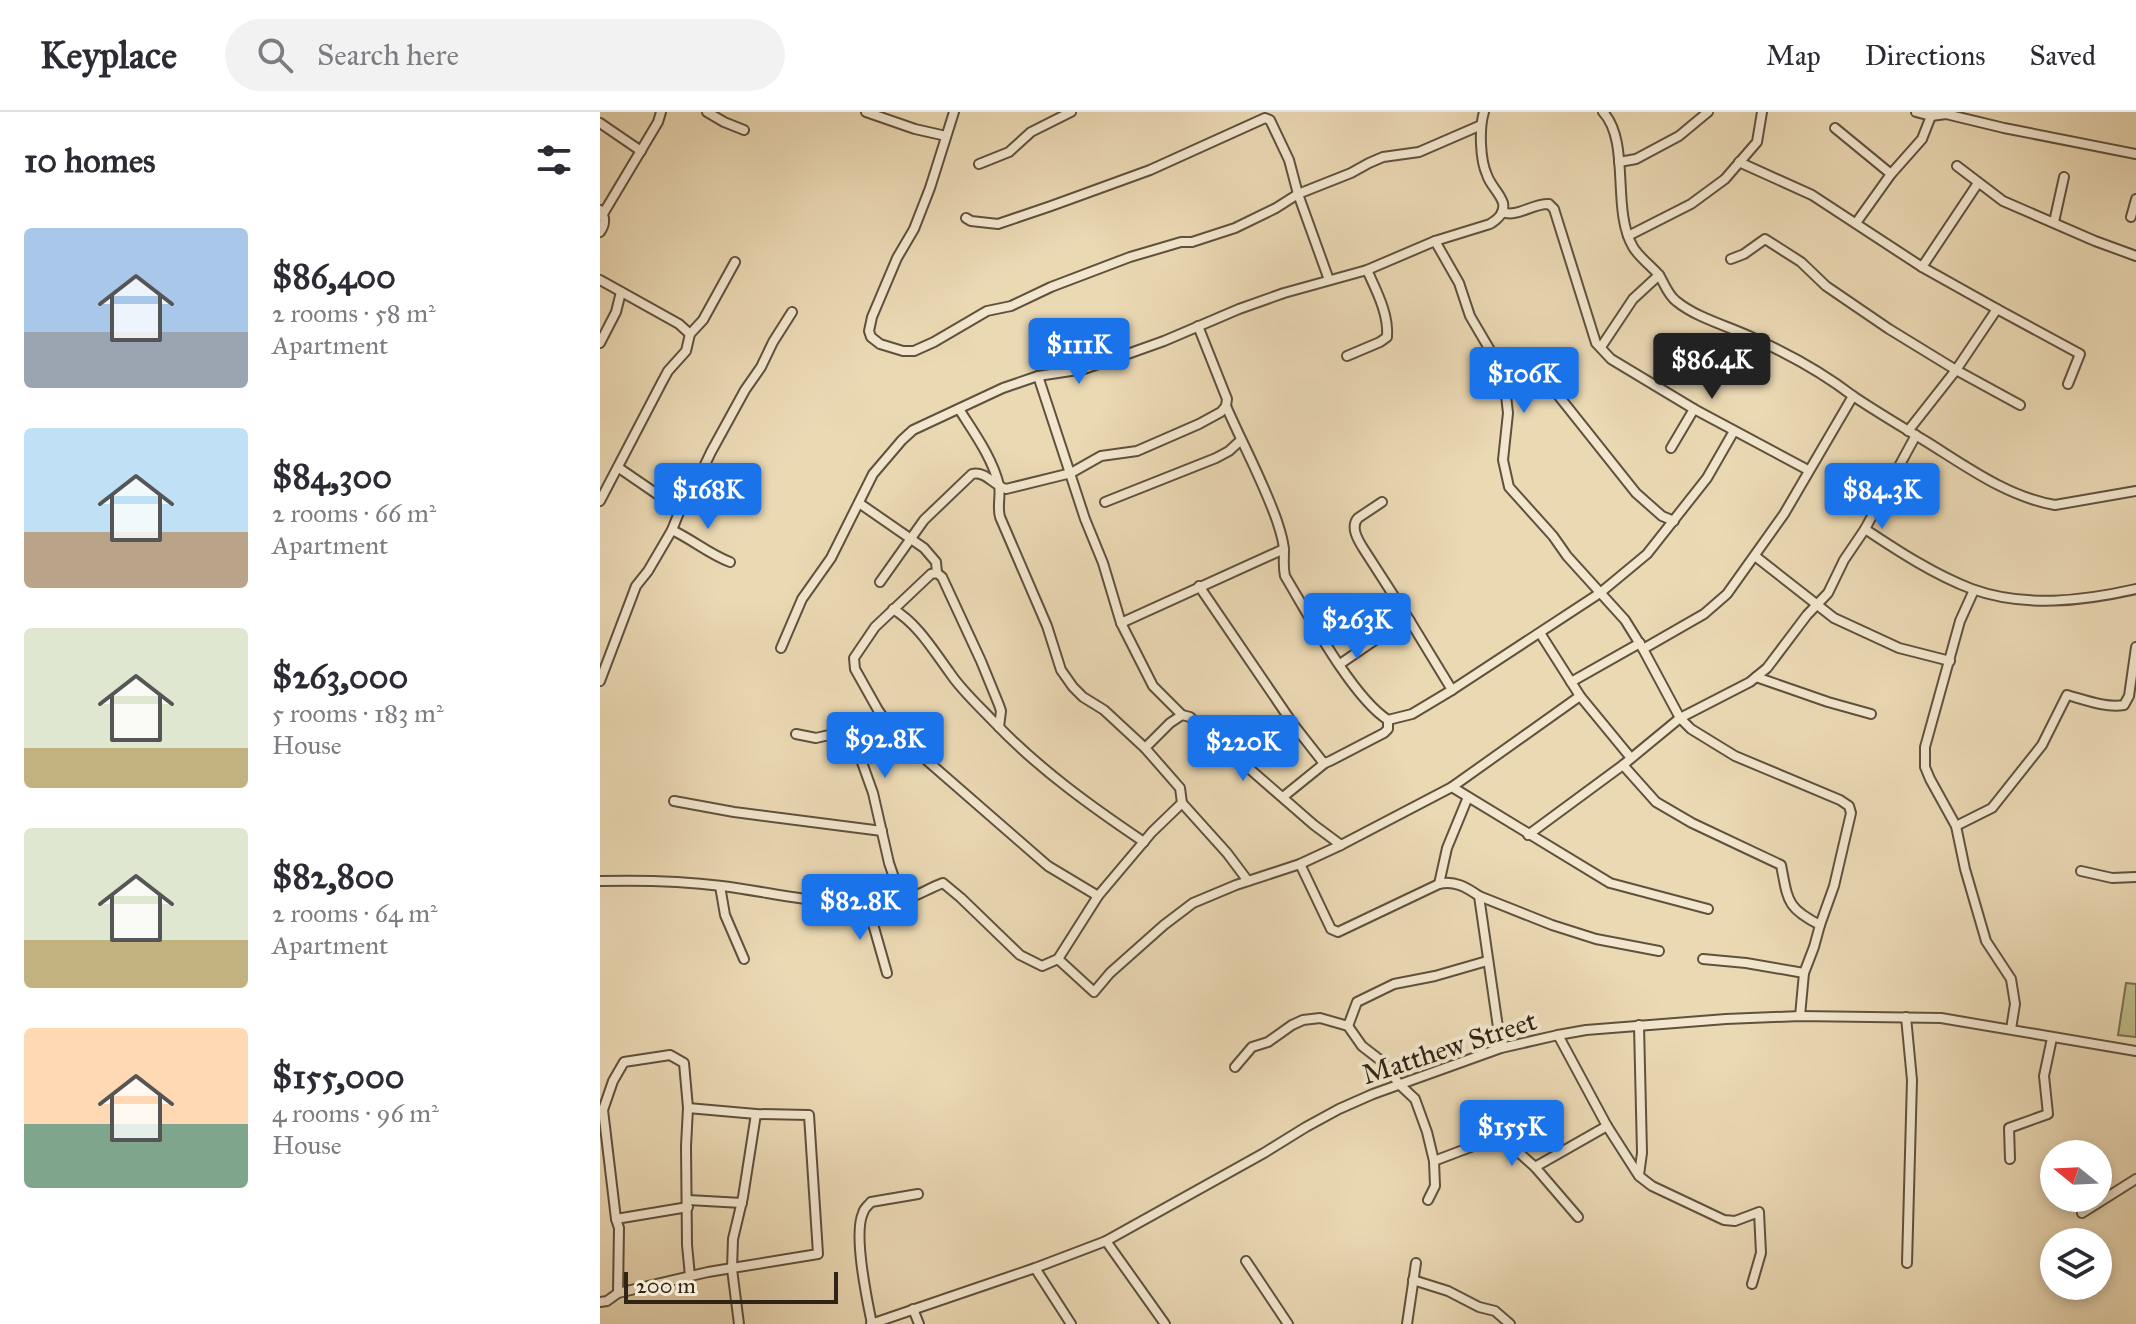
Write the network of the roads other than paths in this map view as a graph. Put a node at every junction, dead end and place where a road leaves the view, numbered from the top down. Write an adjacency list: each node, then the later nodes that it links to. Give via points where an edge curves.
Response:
1 (661, 112): 17 (street)
2 (707, 112): 15 (street)
3 (866, 112): 16 (street)
4 (954, 112): 16 (street)
5 (1071, 112): 21 (street, via 1031,132 1009,152)
6 (1484, 112): 13 (street)
7 (1603, 112): 19 (street, via 1615,136)
8 (1763, 112): 20 (street, via 1757,142)
9 (1916, 112): 11 (street)
10 (1705, 113): 19 (street, via 1679,136 1636,159)
11 (1931, 116): 18 (street, via 1946,114); 23 (street, via 1922,139)
12 (600, 123): 17 (street)
13 (1479, 126): 26 (street, via 1419,152 1383,157); 29 (street, via 1487,177 1503,204)
14 (1835, 128): 23 (street)
15 (744, 130)
16 (946, 136): 26 (street, via 914,229 869,331 880,344 908,352 987,311 1130,257 1235,228)
17 (641, 151): 28 (street)
18 (2136, 154)
19 (1619, 162): 35 (street)
20 (1739, 162): 33 (street, via 1812,195); 35 (street, via 1691,204)
21 (979, 164)
22 (1957, 166): 25 (street)
23 (1891, 174): 33 (street)
24 (2064, 177): 32 (street)
25 (1978, 183): 32 (street, via 2003,201); 40 (street)
26 (1298, 194): 31 (street, via 1289,160 1265,118 1150,170 1025,215 998,224); 44 (street)
27 (2136, 199): 30 (street)
28 (602, 212): 34 (street)
29 (1502, 212): 36 (street, via 1490,224); 51 (street, via 1513,214 1546,203 1554,209)
30 (2131, 217)
31 (966, 218)
32 (2054, 222): 37 (street)
33 (1856, 223): 40 (street)
34 (600, 232)
35 (1628, 236): 42 (street, via 1633,249)
36 (1435, 241): 41 (street); 88 (street, via 1504,378 1508,413 1503,460 1509,487)
37 (2136, 256)
38 (1731, 259): 53 (street, via 1765,239 1826,286)
39 (735, 262): 49 (street)
40 (1922, 267): 46 (street)
41 (1367, 270): 44 (street); 52 (street, via 1387,337)
42 (1659, 275): 51 (street, via 1633,299); 57 (street, via 1673,300 1780,351)
43 (600, 280): 45 (street)
44 (1329, 280): 48 (street)
45 (621, 292): 49 (street); 50 (street)
46 (1997, 309): 53 (street); 56 (street, via 2080,354)
47 (792, 312): 75 (street)
48 (1198, 326): 54 (street, via 1084,369); 59 (street)
49 (690, 334): 66 (street, via 686,351 668,371)
50 (600, 343)
51 (1601, 347): 61 (street, via 1611,359)
52 (1347, 356)
53 (1956, 370): 58 (street); 63 (street)
54 (1038, 376): 60 (street); 68 (street)
55 (1546, 380): 76 (street, via 1636,493)
56 (2068, 384)
57 (1853, 396): 63 (street); 67 (street)
58 (2020, 405)
59 (1226, 406): 64 (street); 68 (street, via 1137,451 1101,456)
60 (959, 409): 69 (street); 74 (street, via 902,440 873,474)
61 (1694, 409): 62 (street); 65 (street)
62 (1734, 431): 67 (street); 76 (street)
63 (1912, 433): 70 (street, via 1981,477 2042,503); 77 (street)
64 (1241, 440): 72 (street, via 1216,458); 80 (street, via 1257,467)
65 (1671, 448)
66 (619, 468): 71 (street); 75 (street, via 670,503)
67 (1808, 470): 81 (street)
68 (1071, 473): 69 (street); 92 (street)
69 (1000, 487): 79 (street, via 982,474 972,474); 110 (street, via 1000,517 1061,670 1083,697)
70 (2136, 491)
71 (600, 501)
72 (1105, 502)
73 (1382, 502): 91 (street, via 1358,518 1354,527)
74 (859, 503): 79 (street); 96 (street, via 831,558 802,599)
75 (682, 505): 78 (street)
76 (1674, 521): 88 (street, via 1647,554)
77 (1865, 529): 87 (street); 89 (street)
78 (672, 530): 82 (street); 100 (street, via 636,586)
79 (911, 539): 83 (street, via 936,562); 84 (street)
80 (1284, 549): 85 (street); 98 (street, via 1285,576)
81 (1755, 556): 89 (street); 94 (street, via 1727,594 1704,614)
82 (730, 562)
83 (937, 573): 90 (street); 108 (street, via 999,705)
84 (880, 582)
85 (1199, 586): 92 (street); 112 (street)
86 (2136, 589): 87 (street, via 2064,601)
87 (1974, 590): 97 (street)
88 (1600, 593): 93 (street); 94 (street)
89 (1817, 606): 97 (street, via 1899,648); 99 (street)
90 (893, 609): 108 (street); 131 (street, via 854,658 878,710 893,731 1006,832)
91 (1410, 621): 98 (street); 102 (street)
92 (1121, 623): 105 (street, via 1153,686)
93 (1540, 633): 101 (street); 102 (street)
94 (1642, 646): 101 (street); 106 (street)
95 (2136, 647): 119 (street, via 2124,705 2067,695 2042,745 1992,808)
96 (781, 648)
97 (1950, 661): 119 (street, via 1925,747 1925,767)
98 (1340, 664): 107 (street)
99 (1756, 677): 104 (street); 106 (street)
100 (600, 681)
101 (1571, 682): 103 (street)
102 (1452, 690): 107 (street, via 1412,714)
103 (1580, 696): 111 (street); 114 (street)
104 (1871, 714)
105 (1182, 715): 110 (street); 115 (street)
106 (1680, 718): 111 (street); 136 (street, via 1735,756 1849,806 1834,886)
107 (1388, 720): 112 (street, via 1384,733)
108 (999, 727): 122 (street, via 1032,759)
109 (796, 734): 120 (street, via 829,735 859,754)
110 (1145, 748): 118 (street, via 1180,788)
111 (1631, 758): 113 (street)
112 (1325, 763): 115 (street)
113 (1623, 765): 121 (street); 136 (street, via 1656,802 1781,865 1795,911)
114 (1452, 787): 116 (street); 123 (street)
115 (1283, 797): 123 (street)
116 (1468, 797): 121 (street); 129 (street)
117 (674, 801): 120 (street)
118 (1182, 803): 122 (street); 128 (street)
119 (1956, 826): 148 (street, via 1986,941 2014,990)
120 (882, 831): 133 (street)
121 (1528, 835): 135 (street, via 1610,883)
122 (1144, 842): 131 (street)
123 (1341, 845): 124 (street)
124 (1300, 864): 128 (street); 129 (street, via 1331,929 1338,932)
125 (2081, 871): 126 (street)
126 (2136, 877)
127 (600, 881): 130 (street)
128 (1248, 881): 139 (street, via 1193,903 1094,992)
129 (1439, 884): 132 (street, via 1449,881)
130 (720, 886): 134 (street); 138 (street, via 725,915)
131 (1098, 896): 139 (street)
132 (1479, 896): 137 (street, via 1596,939); 141 (street)
133 (902, 901): 134 (street); 139 (street, via 943,883 1020,955 1042,966)
134 (867, 903): 142 (street)
135 (1708, 909)
136 (1820, 925): 143 (street)
137 (1659, 951)
138 (744, 959)
139 (1058, 959)
140 (1703, 959): 143 (street)
141 (1487, 961): 147 (street, via 1394,984 1357,1002); 151 (street)
142 (887, 973)
143 (1804, 973): 144 (street)
144 (1800, 1016): 145 (street, Matthew Street); 146 (street, Matthew Street)
145 (1906, 1017): 148 (street, Matthew Street); 176 (street, via 1912,1080)
146 (1639, 1025): 149 (street, Matthew Street); 162 (street)
147 (1348, 1026): 153 (street, via 1320,1018 1303,1020 1252,1047); 154 (street)
148 (2011, 1029): 150 (street, Matthew Street)
149 (1558, 1035): 151 (street, Matthew Street); 158 (street)
150 (2052, 1038): 152 (street, Matthew Street); 159 (street, via 2044,1076 2048,1114 2009,1128)
151 (1501, 1048): 154 (street, Matthew Street)
152 (2136, 1051)
153 (1235, 1067)
154 (1399, 1084): 160 (street, via 1415,1099); 173 (street, Matthew Street, via 1339,1109)
155 (688, 1108): 156 (street, via 684,1063 670,1055 624,1062); 157 (street); 168 (street)
156 (601, 1110): 164 (street)
157 (756, 1114): 169 (street); 178 (street, via 809,1115 818,1254)
158 (1607, 1126): 161 (street); 162 (street)
159 (2010, 1159)
160 (1434, 1161): 161 (street, via 1484,1142 1507,1142); 167 (street, via 1435,1186)
161 (1535, 1167): 171 (street)
162 (1639, 1176): 181 (street, via 1724,1220 1759,1212 1761,1253)
163 (2136, 1179): 170 (street)
164 (612, 1183): 165 (street); 172 (street)
165 (600, 1184)
166 (918, 1194): 186 (street, via 871,1202 862,1213 860,1246)
167 (1428, 1200)
168 (688, 1203): 169 (street); 172 (street); 179 (street)
169 (742, 1203): 178 (street)
170 (2082, 1213)
171 (1578, 1217)
172 (616, 1219): 182 (street)
173 (1106, 1241): 177 (street, Matthew Street); 189 (street)
174 (1246, 1261): 190 (street)
175 (1416, 1263): 180 (street)
176 (1907, 1263)
177 (1035, 1268): 184 (street, Matthew Street); 188 (street)
178 (732, 1269): 179 (street); 185 (street)
179 (690, 1276): 182 (street)
180 (1413, 1280): 191 (street); 192 (street, via 1495,1311)
181 (1752, 1284)
182 (618, 1293): 183 (street)
183 (600, 1302)
184 (913, 1309): 186 (street, Matthew Street); 187 (street)
185 (739, 1324)
186 (872, 1324)
187 (919, 1324)
188 (1071, 1324)
189 (1165, 1324)
190 (1288, 1324)
191 (1407, 1324)
192 (1510, 1324)

